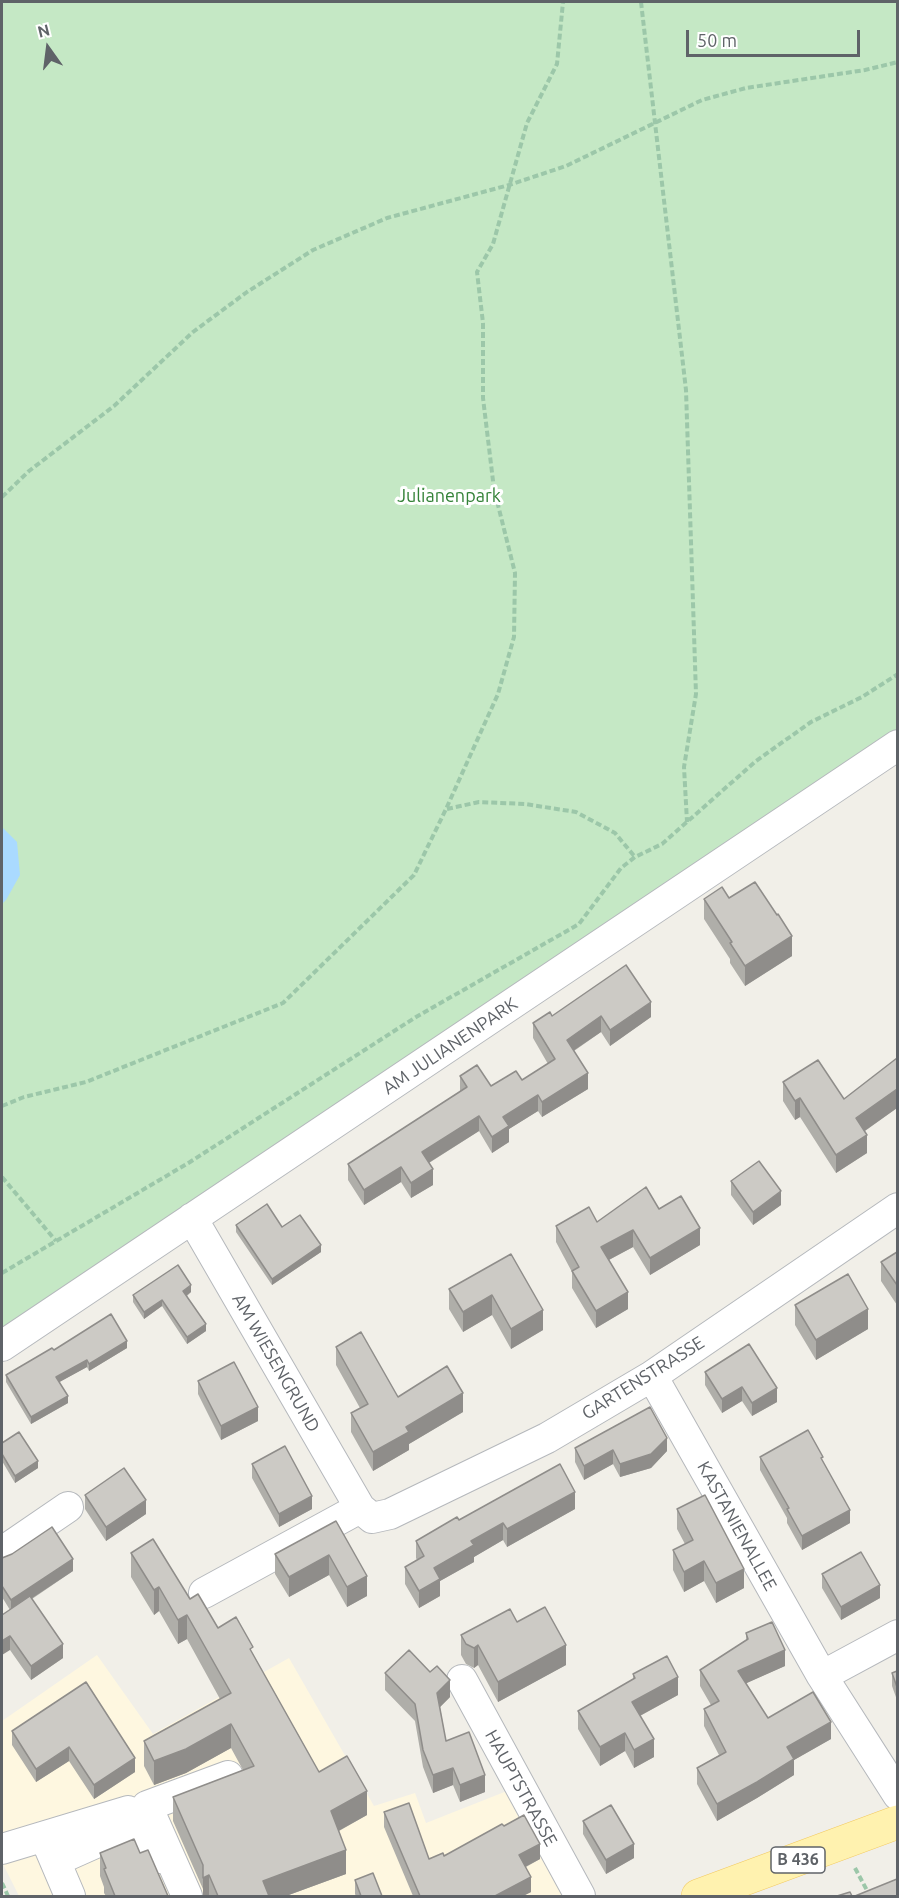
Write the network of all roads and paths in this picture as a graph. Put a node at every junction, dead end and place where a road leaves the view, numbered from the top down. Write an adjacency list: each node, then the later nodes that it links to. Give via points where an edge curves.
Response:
1 (563, 2): 5 (path, via 557,64 527,123)
2 (641, 2): 4 (path)
3 (897, 62): 4 (path, via 746,88 702,100)
4 (656, 122): 5 (path, via 566,166); 10 (path, via 686,390 696,694 684,767)
5 (509, 185): 6 (path, via 387,218 313,250 193,332 114,406 28,471); 9 (path, via 493,244 477,272 483,323 483,398 494,489 515,573 514,637 498,694)
6 (2, 497)
7 (897, 674): 10 (path, via 862,698 812,722 756,761)
8 (897, 745): 15 (street, AM JULIANENPARK)
9 (446, 809): 11 (path, via 479,802 576,812 615,833); 12 (path, via 414,875 283,1003 86,1082)
10 (687, 822): 11 (path, via 662,844)
11 (635, 857): 16 (path, via 621,868 579,924 416,1017 190,1162)
12 (2, 1106)
13 (2, 1177): 16 (path)
14 (897, 1208): 19 (street, GARTENSTRASSE)
15 (192, 1218): 18 (street, AM JULIANENPARK); 21 (street, AM WIESENGRUND)
16 (56, 1241): 17 (path)
17 (2, 1273)
18 (2, 1346)
19 (652, 1376): 21 (street, GARTENSTRASSE, via 547,1438 390,1515); 25 (street, KASTANIENALLEE)
20 (68, 1507): 22 (street)
21 (366, 1513): 23 (street)
22 (2, 1552)
23 (204, 1593)
24 (897, 1635): 25 (street)
25 (822, 1676): 28 (street, KASTANIENALLEE)
26 (462, 1680): 39 (street, HAUPTSTRASSE)
27 (228, 1776): 29 (street)
28 (897, 1795)
29 (147, 1806): 32 (street); 38 (street)
30 (897, 1822): 31 (main road, B 436)
31 (842, 1844): 40 (main road, B 436); 41 (path)
32 (50, 1848): 33 (street); 36 (street); 37 (street, via 129,1828 139,1830 151,1841)
33 (2, 1849)
34 (2, 1883): 35 (path)
35 (8, 1896)
36 (70, 1896)
37 (174, 1896)
38 (187, 1896)
39 (580, 1896)
40 (698, 1896)
41 (870, 1896)

